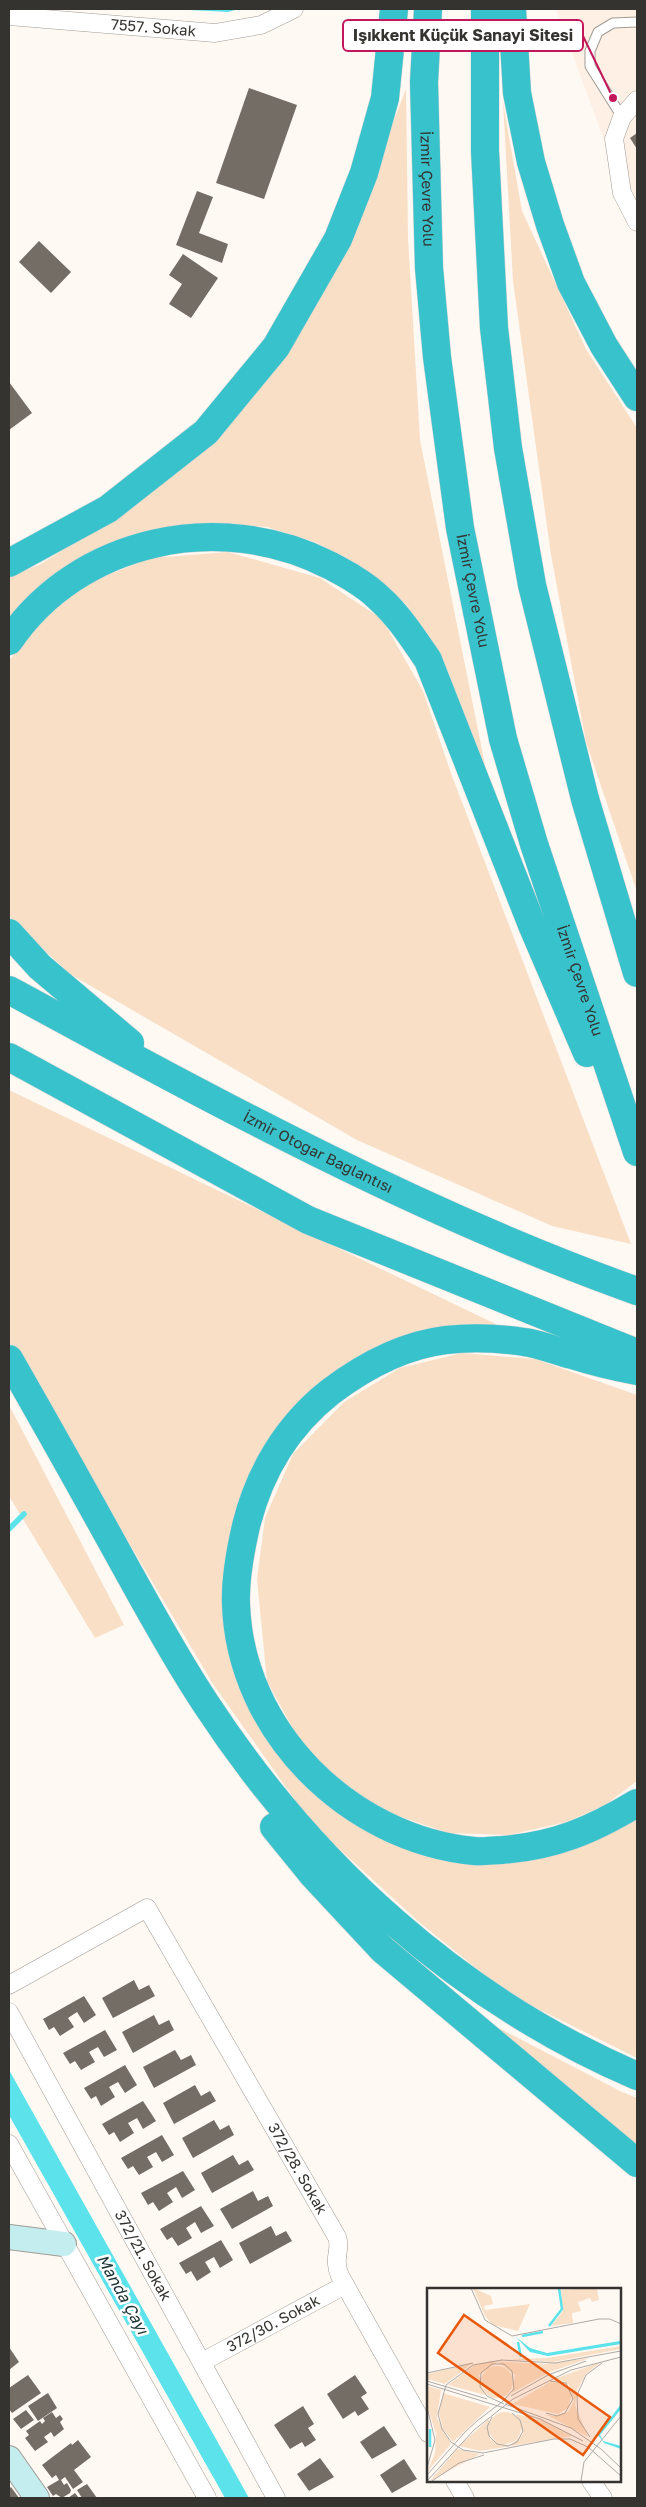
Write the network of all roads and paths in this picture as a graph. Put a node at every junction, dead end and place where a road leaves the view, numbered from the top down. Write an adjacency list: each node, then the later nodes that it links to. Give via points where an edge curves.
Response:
1 (294, 9): 6 (street, 7557. Sokak, via 261,25 215,33)
2 (394, 9): 12 (highway, via 385,98 364,173 338,239 276,347 206,432 108,509)
3 (428, 9): 19 (highway, İzmir Çevre Yolu, via 424,82 429,268 437,357 460,528 503,740 534,844)
4 (485, 9): 15 (highway, via 485,151 494,328 508,448 541,622 585,799)
5 (512, 9): 11 (highway, via 517,93 531,162 550,225 571,284 604,346)
6 (9, 16)
7 (637, 22): 9 (lane, via 613,23 598,32 590,51 590,66)
8 (637, 100): 9 (street)
9 (622, 118): 10 (street, via 614,139 622,193)
10 (637, 222)
11 (637, 397)
12 (9, 563)
13 (9, 641): 20 (highway, via 48,597 80,572 117,553 154,542 200,537 254,539 306,553 343,572 379,597 408,630 428,660 532,925)
14 (9, 933): 18 (highway, via 40,967)
15 (637, 973)
16 (9, 990): 18 (highway, İzmir Otogar Bağlantısı)
17 (9, 1057): 22 (highway, via 308,1220)
18 (176, 1081): 21 (highway, İzmir Otogar Bağlantısı, via 376,1183 565,1266)
19 (637, 1152)
20 (637, 1170)
21 (637, 1291)
22 (637, 1353)
23 (9, 1359): 25 (highway)
24 (637, 1371): 26 (highway, via 526,1342 485,1338 444,1340 413,1347 376,1362 316,1403 274,1455 252,1501 237,1576 236,1606 242,1649 257,1694 277,1732 302,1764 333,1793 363,1815 397,1833 476,1851 527,1848 565,1840 602,1824)
25 (206, 1704): 29 (highway, via 305,1836 371,1903 436,1958 497,2002); 31 (highway, via 230,1756 268,1820 313,1875 383,1950)
26 (637, 1803)
27 (9, 1985): 34 (street, 372/28. Sokak, via 147,1908 337,2237 340,2243 336,2266)
28 (9, 2012): 35 (street, 372/21. Sokak)
29 (637, 2076)
30 (9, 2144): 33 (street)
31 (637, 2163)
32 (9, 2237): 33 (street)
33 (64, 2244): 41 (street)
34 (345, 2286): 35 (street, 372/30. Sokak); 36 (street, 372/28. Sokak)
35 (202, 2362): 42 (street, 372/21. Sokak)
36 (427, 2431)
37 (9, 2458): 40 (street)
38 (456, 2482): 43 (street)
39 (592, 2482): 44 (street)
40 (37, 2498)
41 (206, 2498)
42 (276, 2498)
43 (465, 2498)
44 (604, 2498)

